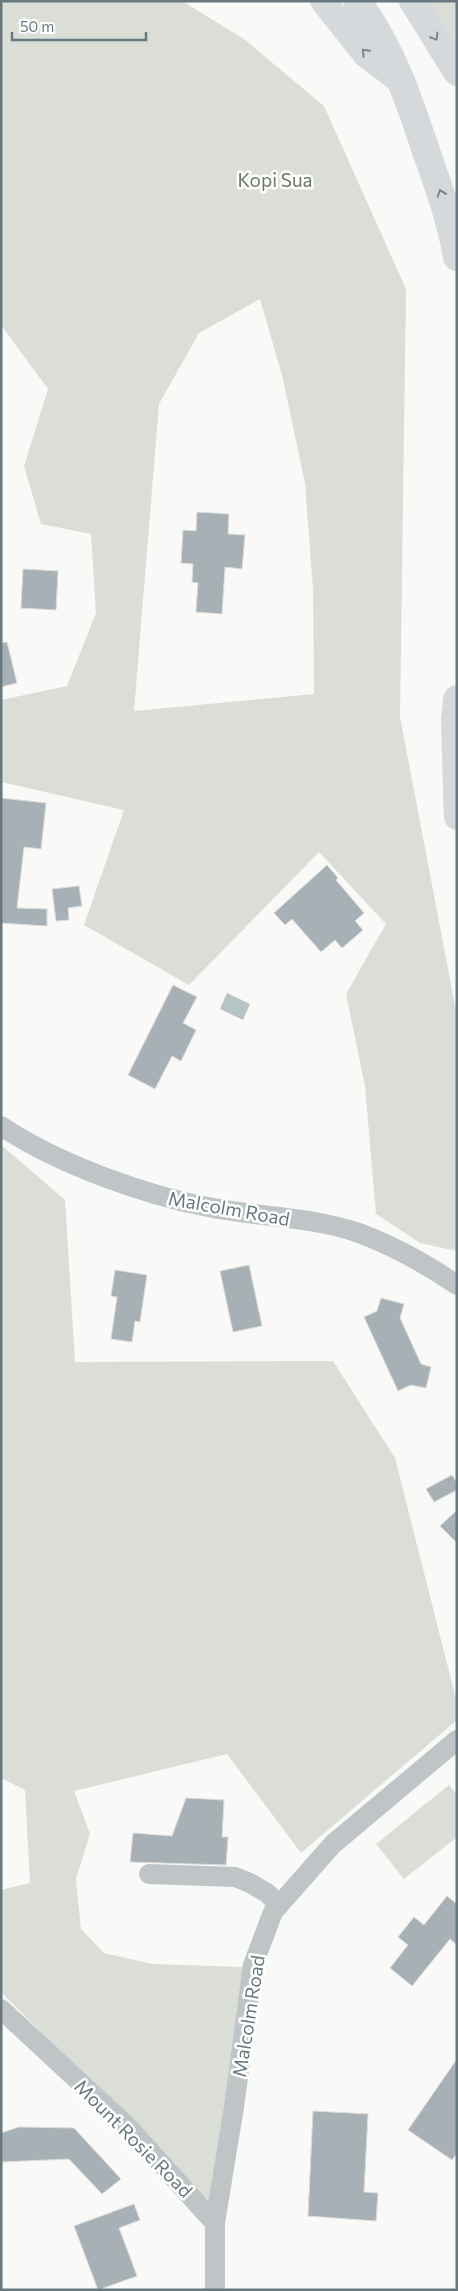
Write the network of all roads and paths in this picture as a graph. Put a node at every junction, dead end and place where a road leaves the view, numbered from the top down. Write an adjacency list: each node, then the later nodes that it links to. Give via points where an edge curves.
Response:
1 (323, 1): 5 (main road, one-way to 1, via 366,54)
2 (357, 1): 5 (highway, via 386,45)
3 (413, 1): 4 (highway, one-way to 4)
4 (457, 72)
5 (404, 83): 6 (highway, one-way to 5, via 452,227)
6 (457, 257)
7 (457, 699): 8 (highway)
8 (457, 791): 9 (main road)
9 (457, 817)
10 (1, 1126): 11 (street, Malcolm Road, via 19,1138 84,1168 151,1194 359,1233 424,1262)
11 (457, 1285)
12 (457, 1740): 14 (street, Malcolm Road, via 333,1844)
13 (150, 1874): 14 (street, via 235,1877 259,1888)
14 (279, 1905): 16 (street, Malcolm Road, via 273,1912 253,1965)
15 (1, 2010): 16 (street, Mount Rosie Road, via 126,2125)
16 (215, 2222): 17 (street)
17 (215, 2290)

